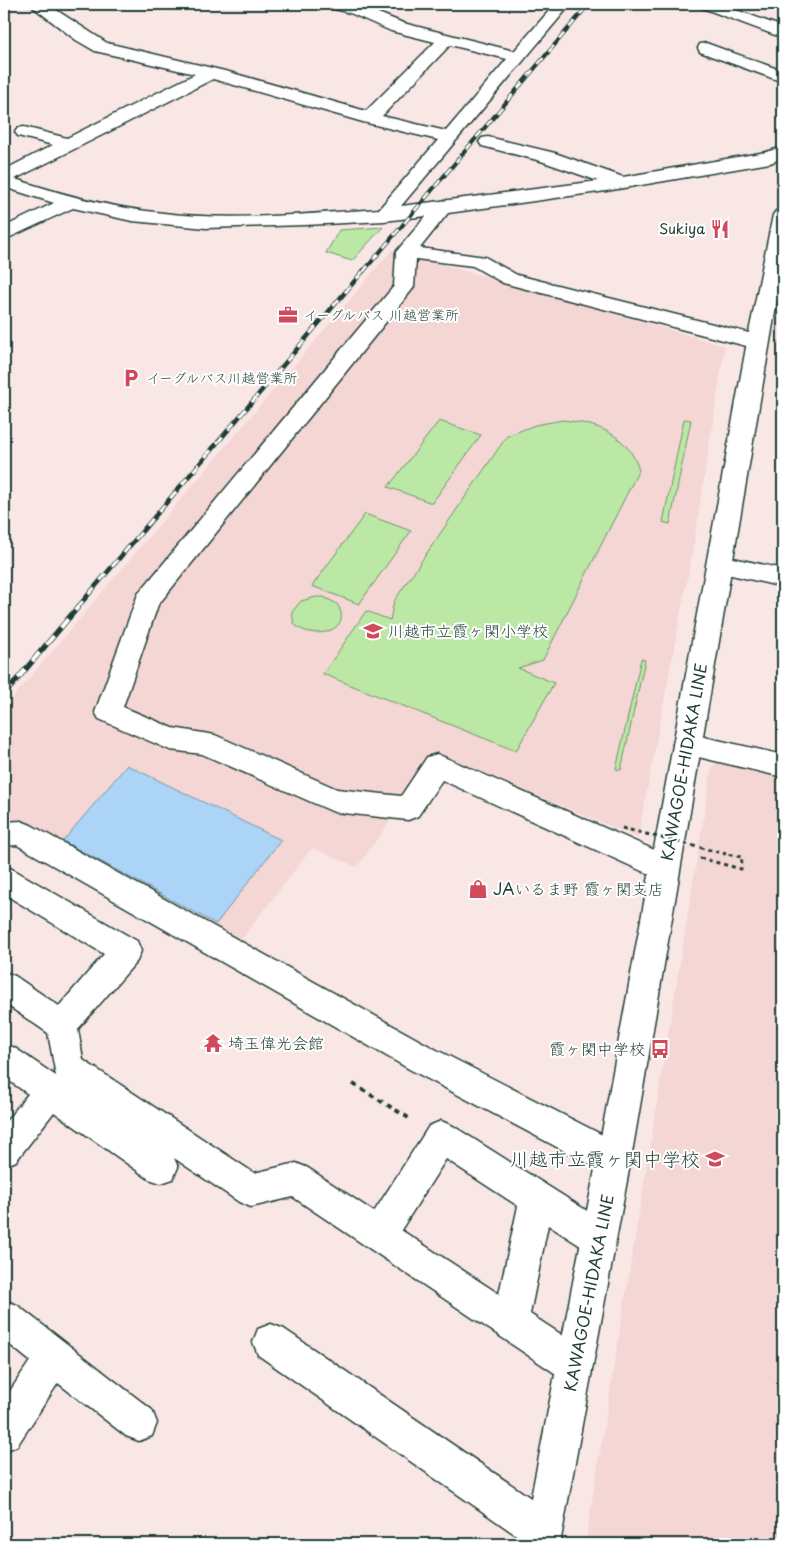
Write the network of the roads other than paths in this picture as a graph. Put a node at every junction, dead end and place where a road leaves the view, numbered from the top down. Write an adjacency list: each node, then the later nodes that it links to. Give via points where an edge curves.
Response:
1 (37, 4): 11 (street, via 101,47)
2 (333, 4): 5 (street)
3 (563, 4): 10 (street)
4 (706, 4): 6 (street)
5 (358, 7): 8 (street, via 397,27)
6 (734, 8): 7 (street)
7 (783, 33)
8 (447, 39): 10 (street); 13 (street)
9 (706, 48): 12 (street)
10 (518, 57): 15 (street)
11 (210, 74): 13 (street); 17 (street)
12 (783, 77)
13 (369, 118): 15 (street)
14 (24, 132): 17 (street)
15 (450, 137): 23 (street)
16 (488, 142): 20 (street, via 548,157)
17 (68, 144): 19 (street)
18 (783, 152): 20 (street)
19 (4, 179): 21 (street)
20 (624, 183): 22 (street)
21 (70, 202): 23 (street, via 131,215 210,222); 25 (street)
22 (442, 208): 23 (street); 26 (street)
23 (384, 215)
24 (783, 215): 27 (street, KAWAGOE-HIDAKA LINE)
25 (4, 234)
26 (406, 252): 28 (street, via 478,261 510,279); 34 (street, via 404,287 147,602 108,712 170,739 204,743 334,800 408,808 437,765)
27 (775, 295): 28 (street, KAWAGOE-HIDAKA LINE)
28 (758, 342): 29 (street, KAWAGOE-HIDAKA LINE)
29 (719, 564): 30 (street); 31 (street, KAWAGOE-HIDAKA LINE)
30 (783, 578)
31 (687, 744): 32 (street); 34 (street, KAWAGOE-HIDAKA LINE)
32 (783, 766)
33 (4, 834): 41 (street, via 21,833 422,1059)
34 (665, 868): 41 (street, KAWAGOE-HIDAKA LINE)
35 (4, 879): 37 (street, via 126,952)
36 (4, 986): 37 (street)
37 (62, 1025): 44 (street, via 69,1069 243,1185 251,1190 296,1180)
38 (4, 1059): 39 (street)
39 (51, 1091): 40 (street); 42 (street)
40 (4, 1150)
41 (614, 1159): 45 (street, KAWAGOE-HIDAKA LINE)
42 (161, 1166)
43 (537, 1198): 44 (street, via 441,1137); 45 (street); 47 (street)
44 (379, 1234): 47 (street)
45 (599, 1238): 50 (street, KAWAGOE-HIDAKA LINE)
46 (4, 1318): 49 (street)
47 (510, 1322): 50 (street)
48 (270, 1342): 53 (street)
49 (54, 1356): 51 (street); 52 (street)
50 (575, 1365): 53 (street, KAWAGOE-HIDAKA LINE)
51 (139, 1423)
52 (4, 1433)
53 (542, 1537)

